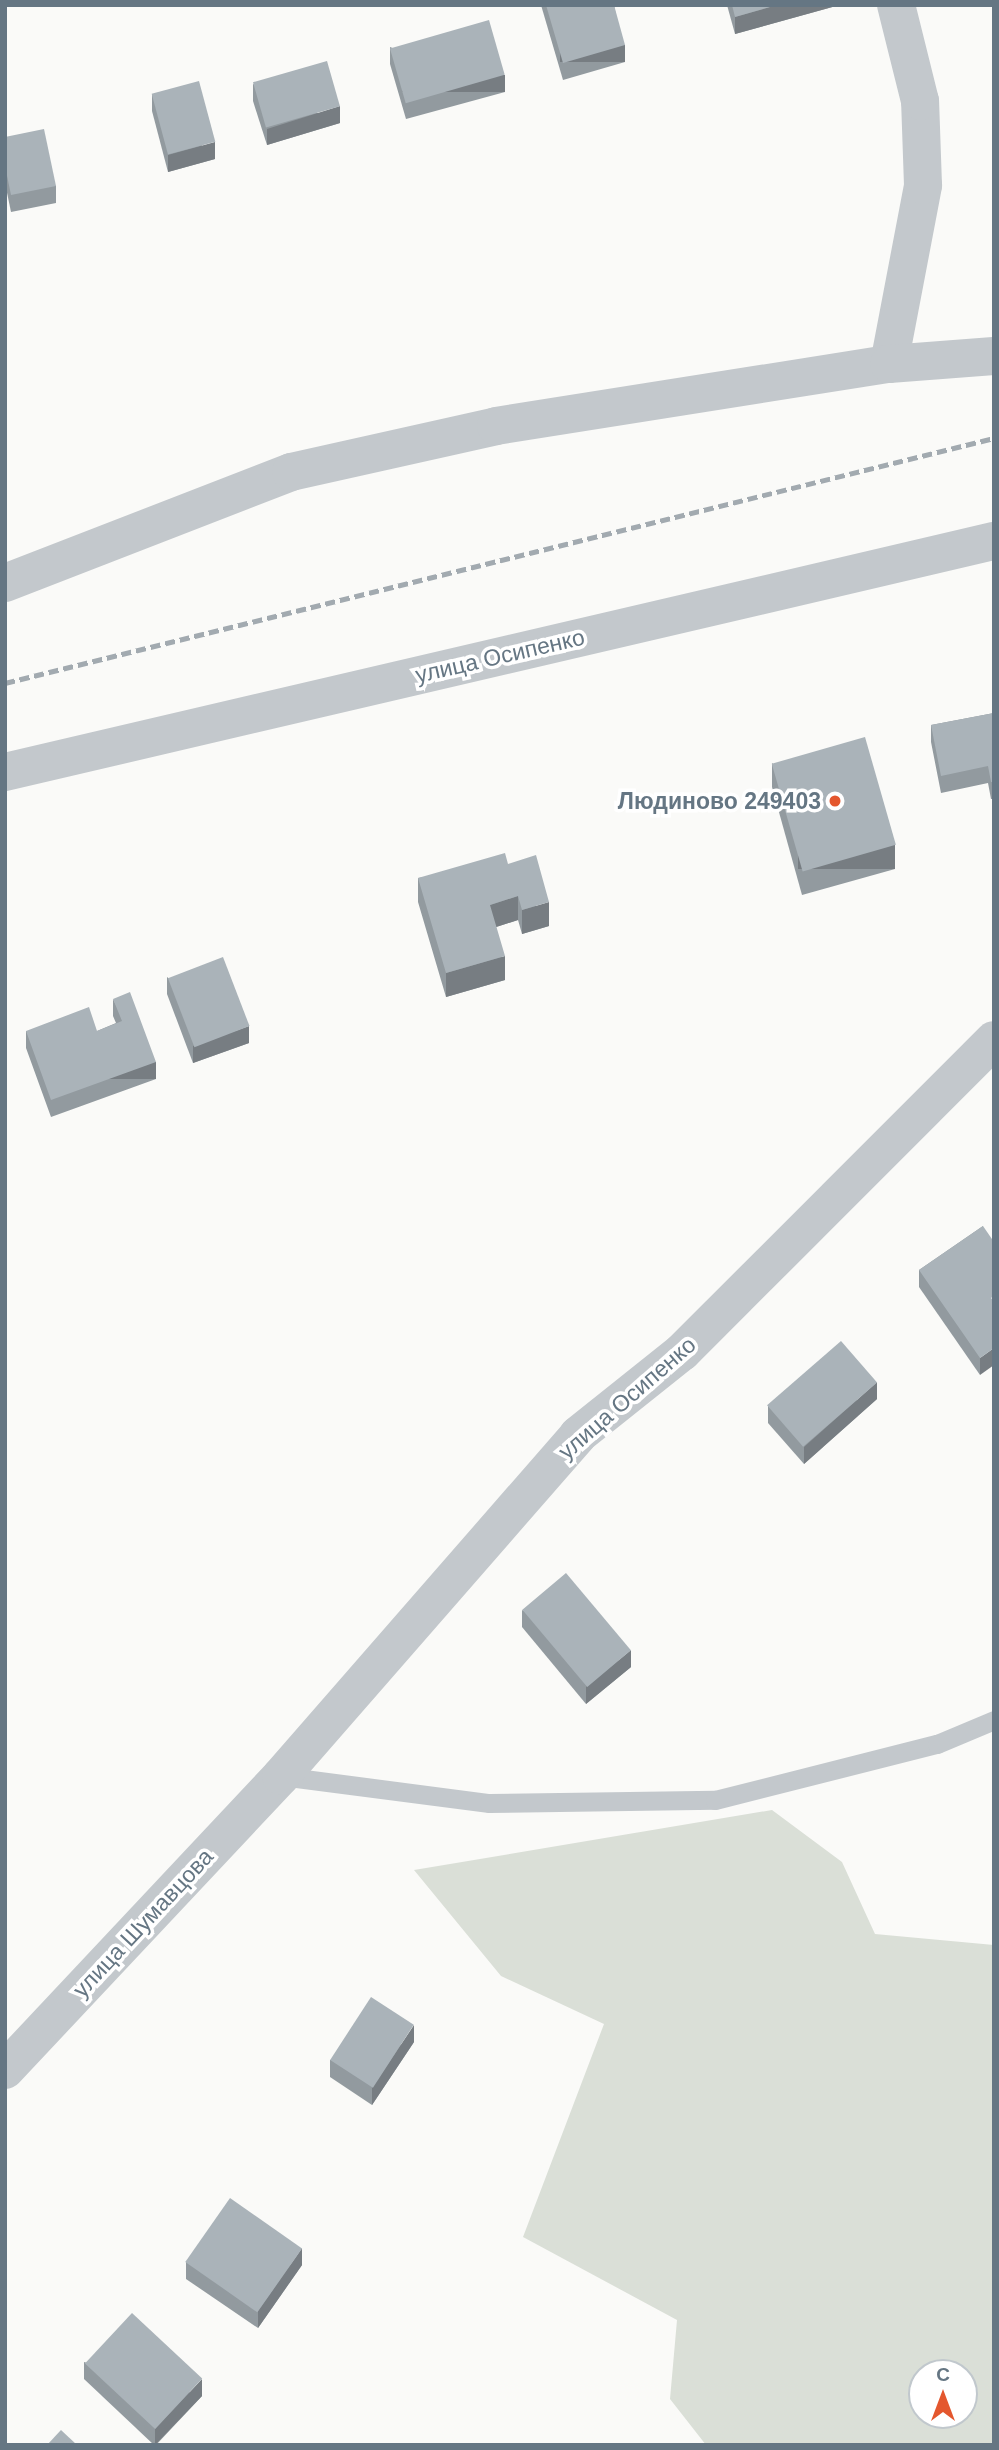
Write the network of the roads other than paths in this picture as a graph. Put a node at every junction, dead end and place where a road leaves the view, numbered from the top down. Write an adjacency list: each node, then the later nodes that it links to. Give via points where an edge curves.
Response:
1 (896, 5): 3 (street, via 920,102 923,185)
2 (994, 356): 3 (street)
3 (889, 364): 5 (street, via 496,426 291,472)
4 (994, 541): 6 (street, улица Осипенко)
5 (5, 583)
6 (5, 772)
7 (994, 1040): 9 (street, улица Осипенко, via 682,1352 579,1435)
8 (994, 1720): 9 (lane, via 937,1744 715,1800 489,1802)
9 (281, 1776): 10 (street, улица Шумавцова)
10 (5, 2070)

